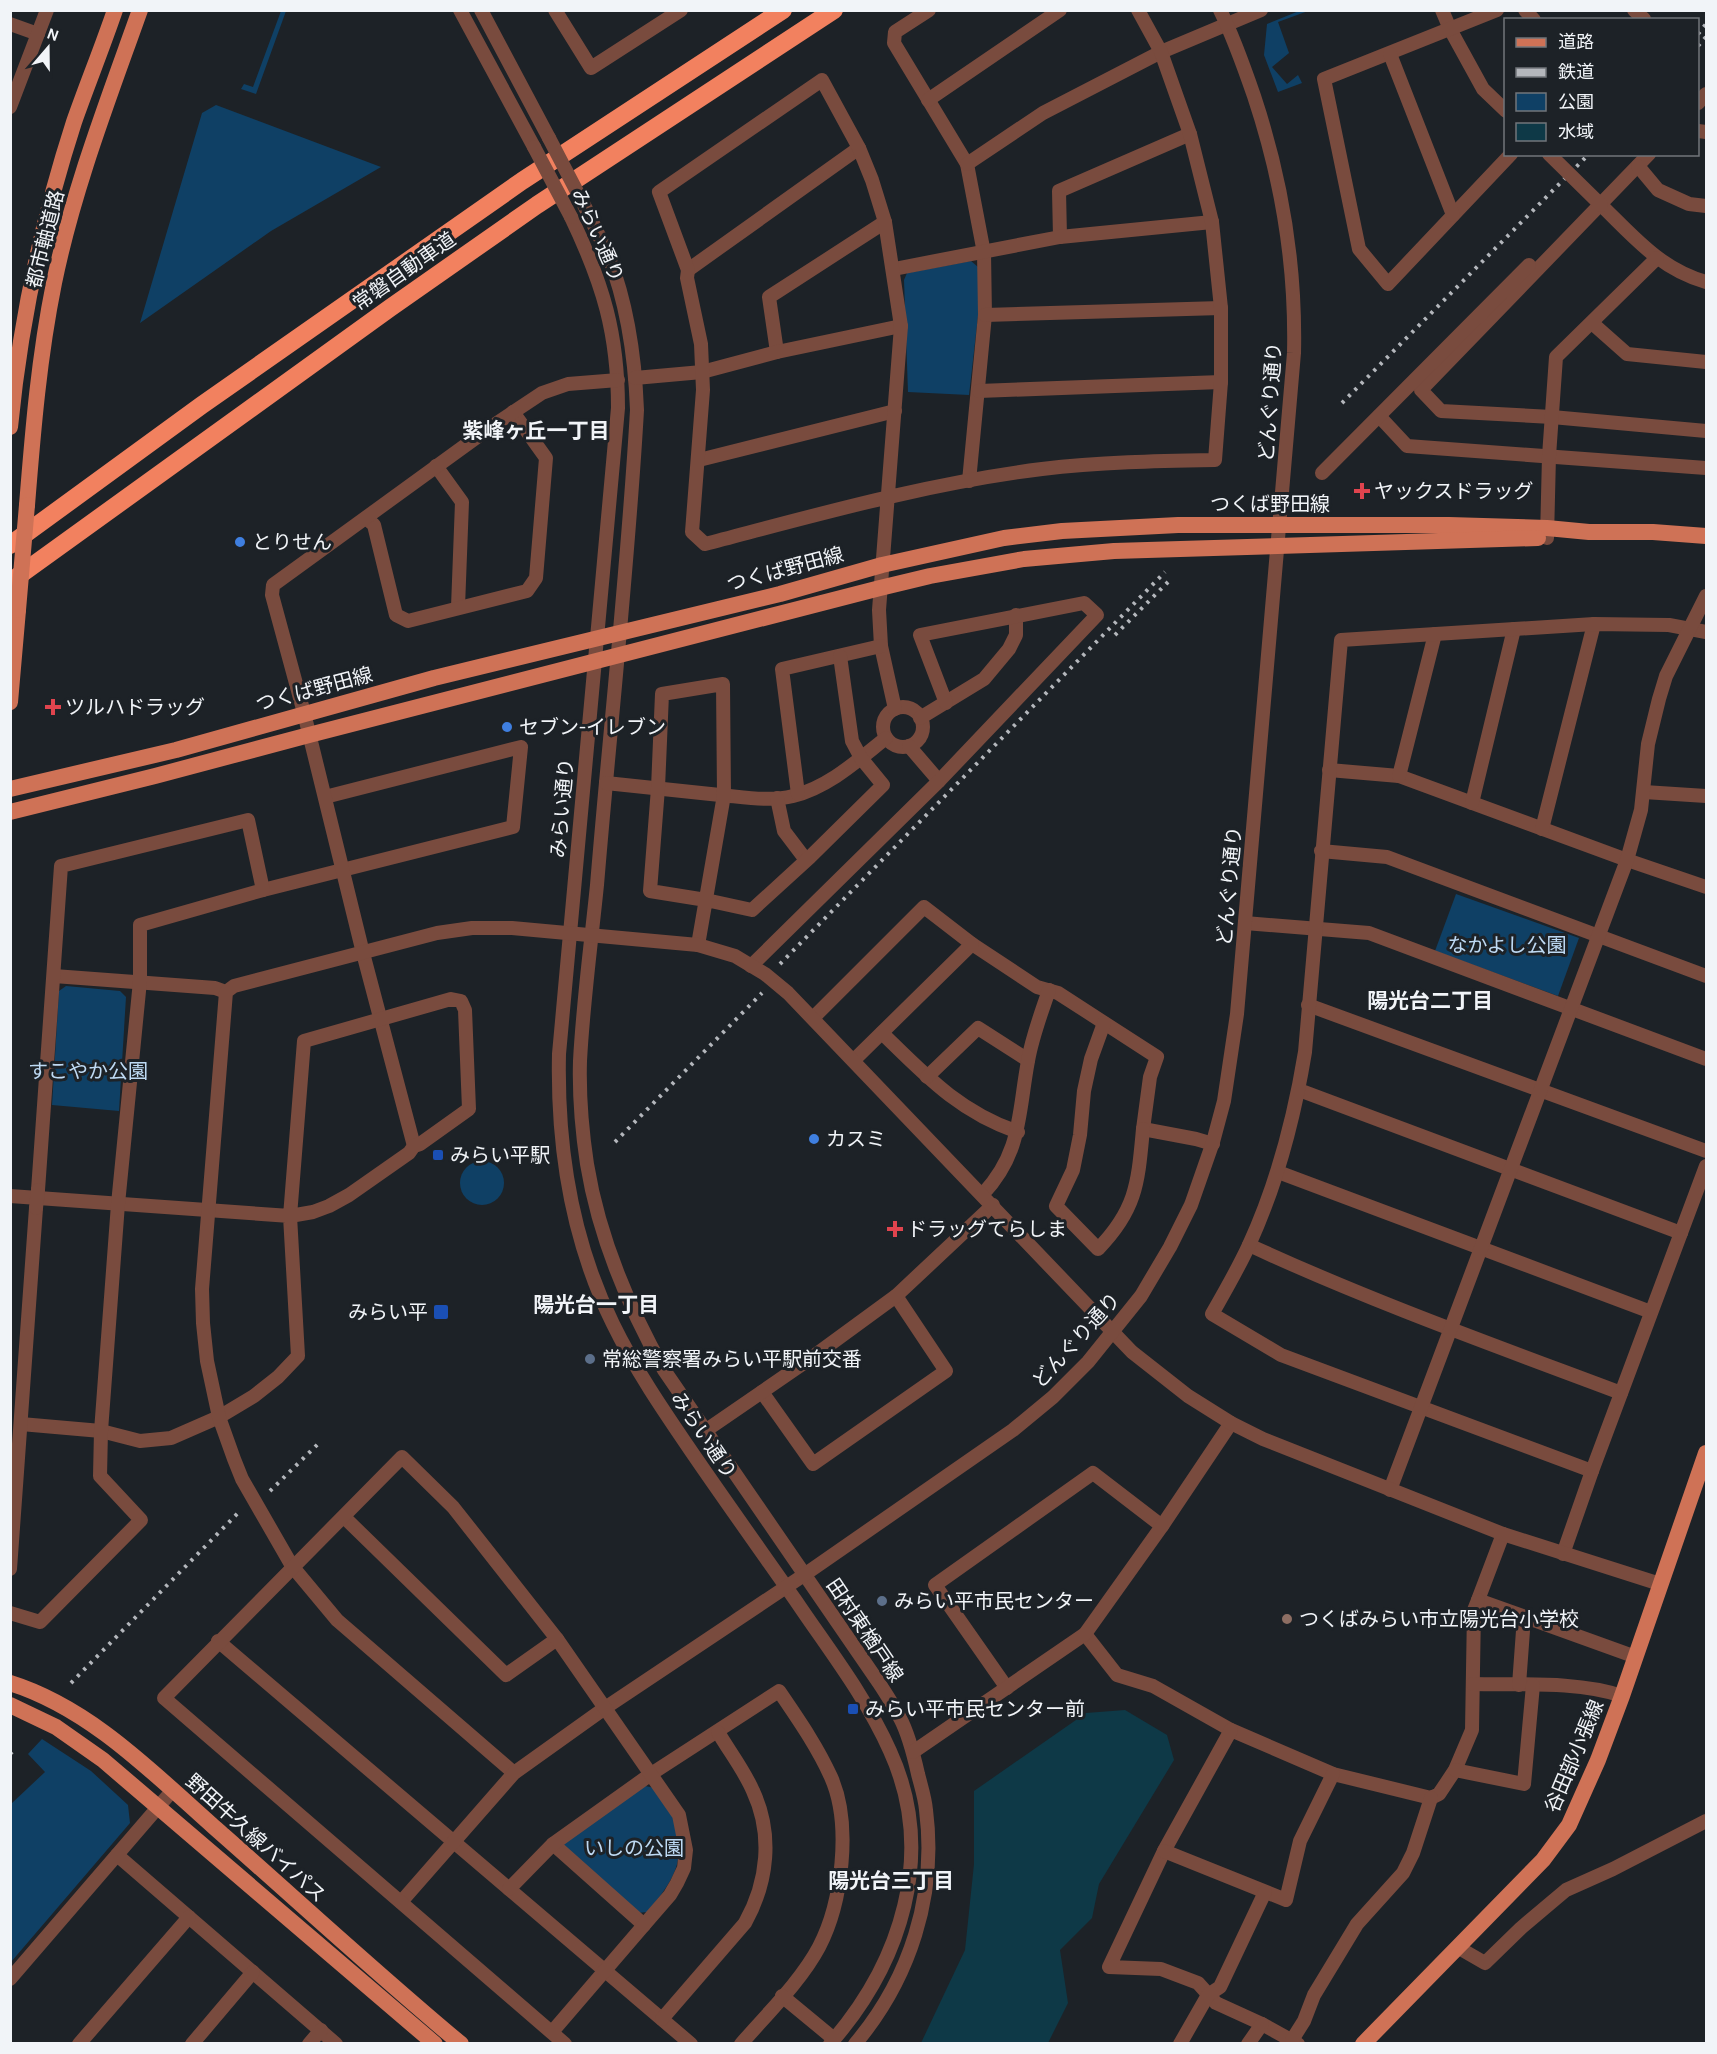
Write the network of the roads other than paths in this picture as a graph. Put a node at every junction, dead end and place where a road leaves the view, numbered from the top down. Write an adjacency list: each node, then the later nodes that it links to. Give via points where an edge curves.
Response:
1 (47, 10): 20 (street)
2 (115, 10): 51 (main road, 都市軸道路, via 57,177)
3 (140, 10): 53 (main road, 都市軸道路, via 67,227)
4 (460, 10): 54 (street, みらい通り, bridge, via 591,258 608,310)
5 (481, 10): 52 (street, みらい通り, bridge, via 607,253 625,308)
6 (555, 10): 7 (street, via 591,68)
7 (681, 10)
8 (783, 10): 74 (highway, 常磐自動車道, via 522,181 202,405)
9 (834, 10): 77 (highway, 常磐自動車道, via 527,212)
10 (929, 10): 23 (street, via 896,32 894,43)
11 (1060, 10): 23 (street)
12 (1138, 10): 21 (street)
13 (1220, 10): 18 (street, どんぐり通り)
14 (1261, 10): 18 (street)
15 (1442, 10): 19 (street)
16 (1497, 10): 19 (street)
17 (10, 24): 20 (street)
18 (1227, 24): 21 (street); 71 (street, どんぐり通り, via 1271,152 1284,209 1292,274 1293,375)
19 (1450, 29): 22 (street); 25 (street, via 1483,89)
20 (38, 34): 24 (street)
21 (1161, 52): 26 (street); 31 (street, via 1043,112)
22 (1390, 54): 35 (street); 35 (street, via 1324,79 1359,249 1388,284)
23 (928, 100): 31 (street)
24 (11, 107)
25 (1504, 109)
26 (1190, 134): 37 (street); 38 (street, via 1059,191)
27 (859, 148): 36 (street); 42 (street); 42 (street, via 822,80 659,192)
28 (1509, 156): 35 (street)
29 (1551, 156): 33 (street, bridge)
30 (1647, 156): 32 (street)
31 (967, 164): 39 (street)
32 (1638, 166): 33 (street); 34 (street, via 1658,190 1689,204)
33 (1601, 205): 40 (street); 59 (street, via 1584,211); 60 (street, via 1421,390 1441,411)
34 (1707, 206)
35 (1454, 215)
36 (885, 222): 41 (street); 48 (street, via 769,297)
37 (1212, 222): 38 (street); 44 (street)
38 (1060, 237): 39 (street)
39 (984, 253): 41 (street); 45 (street)
40 (1657, 258): 43 (street); 46 (street)
41 (894, 269): 47 (street)
42 (688, 270): 50 (street)
43 (1707, 282)
44 (1221, 308): 45 (street); 55 (street)
45 (985, 315): 56 (street)
46 (1592, 323): 49 (street, via 1627,354); 60 (street, via 1556,357)
47 (901, 326): 48 (street); 58 (street)
48 (777, 352): 50 (street)
49 (1707, 362)
50 (702, 372): 52 (street); 64 (street)
51 (14, 376): 53 (street); 61 (main road, 都市軸道路)
52 (635, 378): 86 (street, みらい通り, via 634,463)
53 (38, 379): 93 (main road, 都市軸道路, bridge)
54 (618, 380): 57 (street, via 568,384 542,393); 88 (street, みらい通り)
55 (1221, 382): 56 (street); 68 (street, via 1215,460 1125,461)
56 (979, 391): 68 (street)
57 (513, 411): 65 (street); 80 (street, via 546,458 536,578 527,591)
58 (894, 411): 64 (street); 69 (street)
59 (1379, 416): 63 (street, via 1407,446); 67 (street)
60 (1552, 417): 62 (street); 63 (street)
61 (10, 427)
62 (1707, 430)
63 (1550, 456): 66 (street); 72 (street)
64 (699, 460): 69 (street, via 692,532 705,544)
65 (436, 466): 70 (street); 80 (street, via 462,502)
66 (1707, 468)
67 (1322, 473)
68 (969, 481): 69 (street)
69 (887, 498): 76 (street)
70 (366, 518): 80 (street, via 374,525 396,615 408,621); 96 (street, via 273,585 272,595)
71 (1281, 525): 72 (main road, つくば野田線, via 1449,525); 75 (street, どんぐり通り); 76 (main road, つくば野田線, via 1062,531 1004,538)
72 (1547, 533): 73 (main road, つくば野田線); 75 (main road, つくば野田線)
73 (1707, 536)
74 (10, 546)
75 (1279, 546): 78 (main road, つくば野田線, via 1061,555 986,565); 124 (street, どんぐり通り)
76 (882, 565): 78 (street); 86 (main road, つくば野田線)
77 (10, 582)
78 (880, 588): 89 (street); 91 (main road, つくば野田線)
79 (1707, 596): 83 (street)
80 (458, 607)
81 (1016, 615): 94 (street, via 1016,635 1010,650 984,679); 94 (street, via 920,635); 104 (street, via 1084,603 1097,615)
82 (1594, 624): 83 (street); 84 (street); 116 (street)
83 (1689, 628): 85 (street); 108 (street, via 1659,699 1648,744)
84 (1514, 629): 87 (street); 114 (street)
85 (1707, 632)
86 (619, 633): 88 (main road, つくば野田線); 91 (street, みらい通り)
87 (1436, 634): 102 (street, via 1341,640); 103 (street)
88 (597, 638): 92 (street, みらい通り); 96 (main road, つくば野田線)
89 (881, 646): 90 (street); 95 (street)
90 (840, 656): 101 (street, via 852,741); 109 (street, via 782,669)
91 (617, 657): 92 (main road, つくば野田線); 105 (street, みらい通り)
92 (594, 663): 98 (main road, つくば野田線); 126 (street, みらい通り)
93 (10, 702)
94 (946, 704): 97 (street)
95 (895, 709): 97 (street, via 906,707); 99 (street, via 883,724)
96 (304, 713): 98 (street); 107 (main road, つくば野田線, via 176,750)
97 (920, 718): 100 (street, via 922,731)
98 (309, 735): 112 (street); 115 (main road, つくば野田線)
99 (886, 738): 100 (street, via 896,746); 101 (street)
100 (909, 746): 104 (street)
101 (861, 758): 109 (street); 118 (street, via 882,785)
102 (1329, 770): 103 (street); 117 (street)
103 (1400, 776): 114 (street)
104 (939, 781): 132 (street)
105 (606, 783): 106 (street); 127 (street, みらい通り)
106 (658, 788): 110 (street); 110 (street, via 662,694 723,684); 123 (street, via 650,891)
107 (10, 789)
108 (1644, 792): 111 (street); 119 (street)
109 (798, 794): 113 (street)
110 (724, 795): 113 (street); 123 (street)
111 (1707, 796)
112 (325, 797): 120 (street); 120 (street, via 521,747 513,826)
113 (777, 798): 118 (street, via 784,831)
114 (1472, 802): 116 (street)
115 (10, 812)
116 (1542, 829): 119 (street)
117 (1321, 851): 125 (street); 128 (street, via 1387,857)
118 (806, 860): 123 (street, via 752,910)
119 (1627, 860): 121 (street); 128 (street)
120 (343, 871): 122 (street); 131 (street)
121 (1707, 887)
122 (263, 890): 133 (street, via 248,820 62,866); 135 (street, via 140,925)
123 (706, 900): 130 (street)
124 (1245, 922): 125 (street); 152 (street, どんぐり通り, via 1231,1061)
125 (1315, 928): 138 (street); 139 (street, via 1369,933)
126 (570, 932): 127 (street); 131 (street, via 472,928); 190 (street, みらい通り, via 560,1054 560,1124 576,1220 590,1266 613,1324 647,1386)
127 (592, 934): 130 (street); 178 (street, みらい通り, via 580,1062 583,1131 593,1194 615,1271 635,1316 664,1370)
128 (1599, 935): 134 (street); 139 (street)
129 (972, 944): 136 (street, via 1036,987); 141 (street, via 924,907); 143 (street)
130 (698, 945): 132 (street, via 735,956)
131 (363, 953): 137 (street, via 234,986); 140 (street)
132 (752, 966): 141 (street)
133 (54, 976): 135 (street); 176 (street, bridge)
134 (1707, 976)
135 (140, 981): 137 (street); 160 (street)
136 (1049, 990): 142 (street); 146 (street)
137 (226, 992): 162 (street)
138 (1308, 1005): 148 (street); 149 (street)
139 (1572, 1008): 144 (street); 148 (street)
140 (380, 1018): 153 (street); 153 (street, via 450,999 461,1001 465,1010 469,1109); 163 (street, via 304,1041)
141 (813, 1018): 145 (street)
142 (1104, 1023): 150 (street, via 1157,1057 1150,1077); 150 (street, via 1084,1091 1073,1170 1056,1206 1098,1249 1116,1231 1134,1196)
143 (882, 1033): 145 (street); 147 (street)
144 (1707, 1059)
145 (854, 1060): 158 (street)
146 (1028, 1060): 147 (street, via 978,1028); 151 (street)
147 (927, 1077): 151 (street, via 977,1115)
148 (1541, 1089): 154 (street); 156 (street)
149 (1299, 1090): 156 (street); 157 (street)
150 (1143, 1129): 152 (street)
151 (1018, 1132): 158 (street, via 1002,1169)
152 (1213, 1144): 170 (street, どんぐり通り, via 1191,1205 1170,1247)
153 (414, 1146): 163 (street, via 349,1195 313,1212)
154 (1707, 1151)
155 (1707, 1166): 164 (street)
156 (1511, 1169): 164 (street); 166 (street)
157 (1278, 1172): 165 (street); 166 (street)
158 (982, 1194): 161 (street)
159 (10, 1196): 160 (street)
160 (118, 1204): 162 (street); 177 (street)
161 (993, 1205): 167 (street); 170 (street)
162 (207, 1210): 163 (street); 174 (street, via 203,1323)
163 (290, 1216): 174 (street, via 297,1356 254,1396)
164 (1681, 1233): 168 (street)
165 (1249, 1245): 169 (street); 173 (street, via 1212,1314 1281,1355)
166 (1481, 1249): 168 (street); 169 (street)
167 (896, 1296): 171 (street); 171 (street, via 946,1371 813,1464)
168 (1651, 1312): 172 (street)
169 (1450, 1329): 172 (street); 173 (street)
170 (1114, 1332): 175 (street, via 1166,1380); 188 (street, どんぐり通り, via 1053,1397 1021,1423)
171 (762, 1392): 178 (street)
172 (1621, 1393): 180 (street)
173 (1421, 1408): 180 (street); 181 (street)
174 (219, 1417): 177 (street, via 171,1438 140,1441); 186 (street, via 242,1479)
175 (1231, 1423): 181 (street); 183 (street)
176 (21, 1424): 177 (street); 187 (street)
177 (101, 1431): 192 (street, via 100,1476 141,1520 40,1622)
178 (705, 1431): 188 (street, みらい通り)
179 (1707, 1453): 189 (main road, 谷田部小張線)
180 (1592, 1471): 185 (street)
181 (1390, 1490): 184 (street)
182 (344, 1517): 186 (street); 195 (street, via 506,1675); 195 (street, via 402,1457 453,1507)
183 (1162, 1526): 194 (street); 201 (street, via 1093,1473 935,1585)
184 (1503, 1534): 185 (street); 191 (street)
185 (1563, 1554): 189 (street)
186 (292, 1566): 196 (street); 209 (street, via 337,1620)
187 (10, 1569)
188 (804, 1575): 190 (street, どんぐり通り); 207 (street, 田村東楢戸線, via 879,1683 901,1719)
189 (1660, 1584): 197 (main road, 谷田部小張線)
190 (785, 1587): 204 (street, どんぐり通り); 235 (street, 田村東楢戸線, via 873,1718 891,1752 909,1819 909,1882 896,1939 868,1994)
191 (1478, 1600): 193 (street); 199 (street, via 1474,1610)
192 (10, 1612)
193 (1524, 1617): 197 (street); 200 (street)
194 (1085, 1634): 201 (street); 205 (street, via 1117,1675 1153,1686)
195 (556, 1639): 204 (street)
196 (218, 1641): 216 (street); 222 (street, via 164,1698)
197 (1636, 1657): 202 (main road, 谷田部小張線)
198 (10, 1683): 212 (main road, 野田牛久線バイパス, via 46,1697 91,1724)
199 (1473, 1684): 200 (street); 208 (street, via 1472,1730)
200 (1526, 1685): 202 (street, via 1604,1689); 208 (street, via 1524,1784)
201 (1007, 1688): 207 (street)
202 (1622, 1696): 225 (main road, 谷田部小張線, via 1569,1825 1543,1860)
203 (10, 1705): 214 (main road, 野田牛久線バイパス, via 80,1743)
204 (605, 1708): 209 (street, どんぐり通り); 210 (street)
205 (1231, 1730): 211 (street); 218 (street)
206 (717, 1732): 210 (street); 230 (street, via 778,1691 812,1738 832,1779 843,1841 833,1912 819,1947); 231 (street, via 753,1790 763,1820 764,1876 746,1923)
207 (913, 1752): 246 (street, 田村東楢戸線, via 926,1809 927,1888 905,1964 890,1994)
208 (1455, 1770): 213 (street, via 1439,1794)
209 (514, 1773): 216 (street, どんぐり通り)
210 (651, 1774): 217 (street); 224 (street, via 679,1815 686,1850 677,1884)
211 (1333, 1774): 213 (street); 221 (street, via 1300,1841 1286,1900)
212 (172, 1791): 214 (street); 242 (main road, 野田牛久線バイパス)
213 (1431, 1798): 236 (street, via 1403,1872 1358,1924 1314,1995)
214 (158, 1808): 219 (street); 241 (main road, 野田牛久線バイパス)
215 (1707, 1821): 225 (street, via 1566,1890 1485,1963)
216 (455, 1841): 220 (street); 222 (street, どんぐり通り)
217 (553, 1844): 220 (street); 224 (street)
218 (1164, 1851): 221 (street); 229 (street, via 1108,1967 1161,1969 1198,1983)
219 (117, 1855): 223 (street); 228 (street)
220 (509, 1889): 226 (street)
221 (1265, 1892): 229 (street, via 1220,1987)
222 (401, 1902): 234 (street)
223 (189, 1917): 227 (street); 237 (street)
224 (644, 1925): 226 (street)
225 (1459, 1947): 249 (main road, 谷田部小張線)
226 (605, 1971): 231 (street); 234 (street)
227 (253, 1972): 233 (street); 238 (street)
228 (10, 1979)
229 (1208, 1995): 232 (street, via 1216,2003); 247 (street)
230 (782, 1996): 235 (street); 245 (street)
231 (662, 2019): 244 (street)
232 (1262, 2024): 236 (street); 248 (street)
233 (321, 2030): 239 (street); 240 (street)
234 (552, 2032): 243 (street)
235 (832, 2041)
236 (1295, 2042)
237 (79, 2043)
238 (192, 2043)
239 (309, 2043)
240 (336, 2043)
241 (435, 2043)
242 (461, 2043)
243 (565, 2043)
244 (691, 2043)
245 (741, 2043)
246 (855, 2043)
247 (1180, 2043)
248 (1248, 2043)
249 (1363, 2043)

